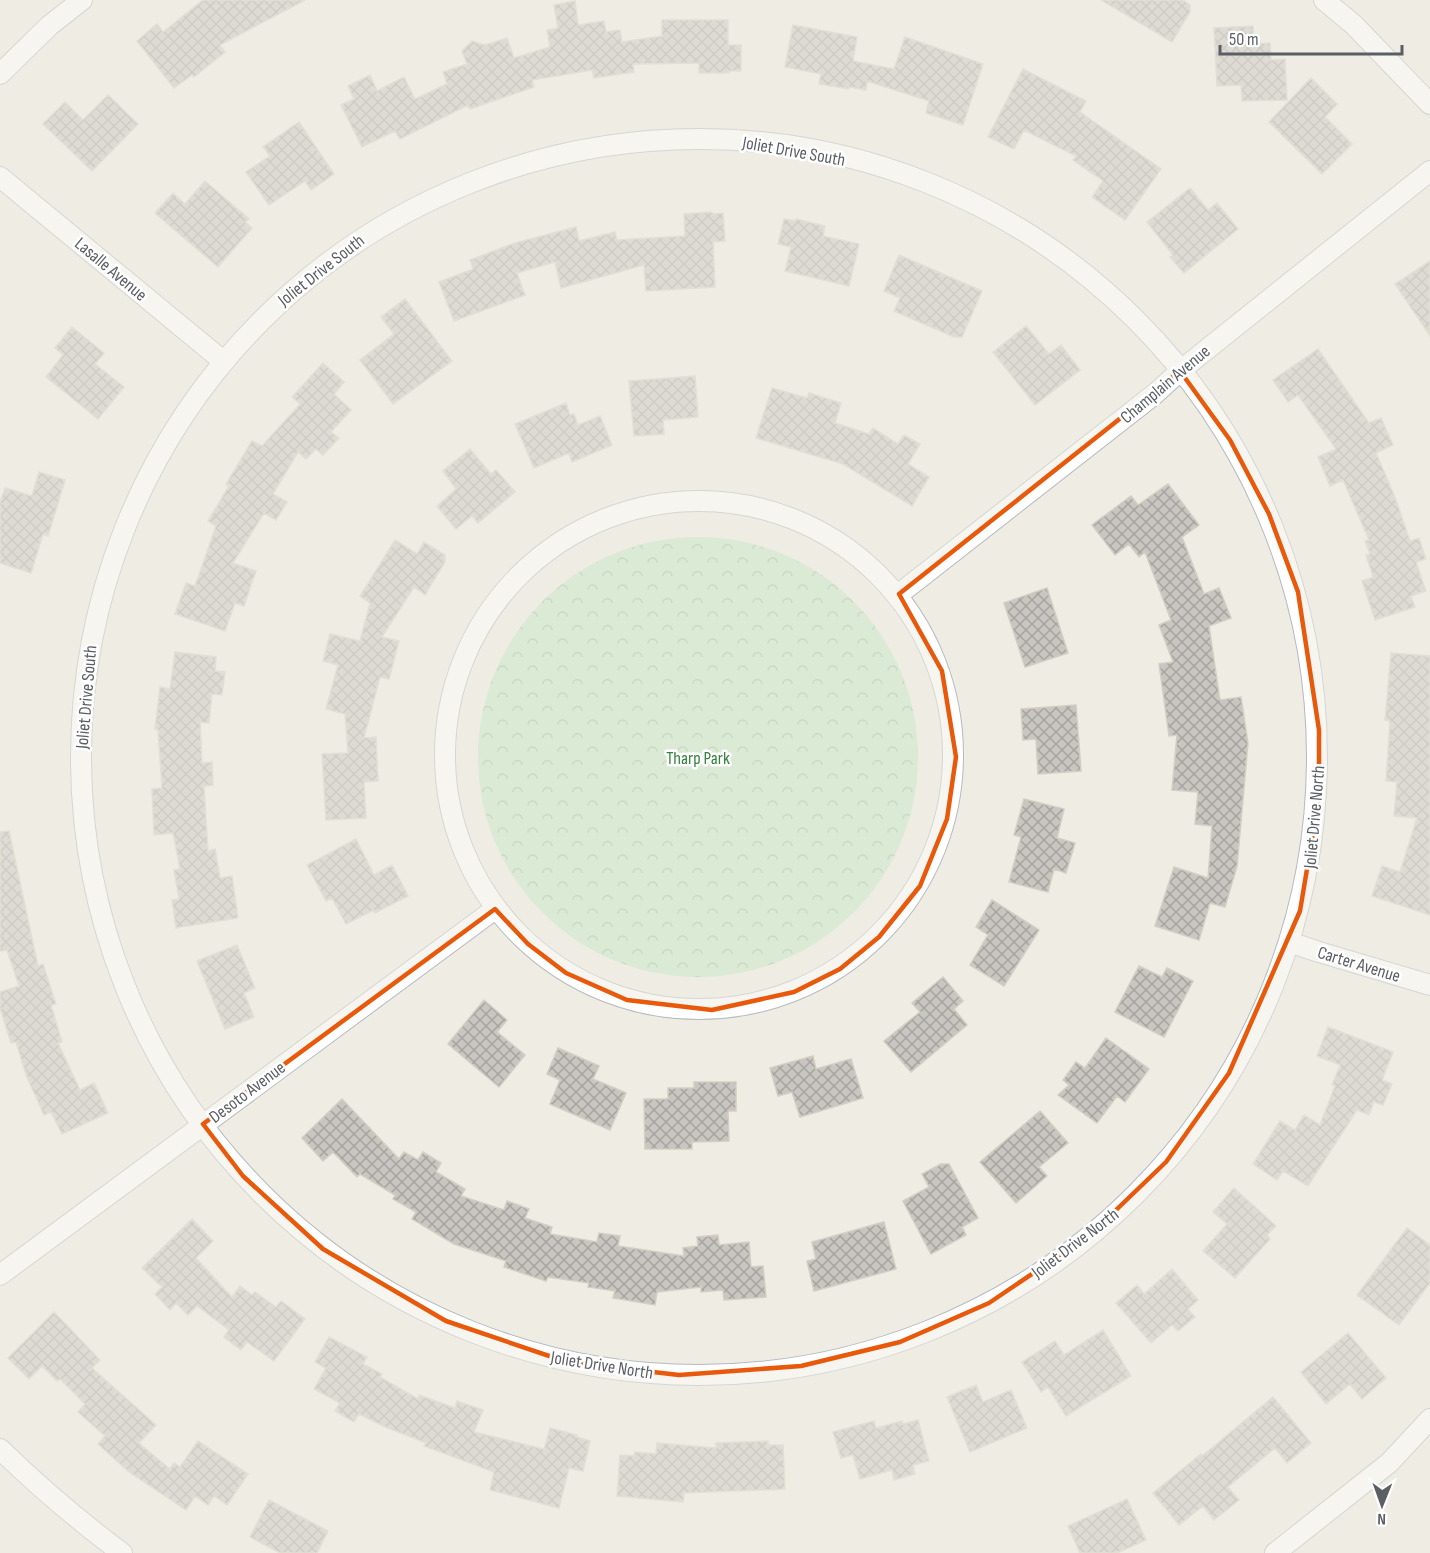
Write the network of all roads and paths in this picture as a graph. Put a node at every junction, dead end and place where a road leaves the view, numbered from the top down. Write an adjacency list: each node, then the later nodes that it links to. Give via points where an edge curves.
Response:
1 (82, 0): 3 (street)
2 (1324, 0): 4 (street, via 1354,25)
3 (0, 74)
4 (1430, 104)
5 (1430, 171): 8 (street, Champlain Avenue)
6 (0, 177): 7 (street, Lasalle Avenue)
7 (223, 362): 8 (street, Joliet Drive South, via 243,337 321,265 364,236 439,196 493,174 574,152 660,140 694,140 809,149 902,176 963,200 1089,279); 13 (street, Joliet Drive South, via 175,430 124,524 98,602 80,737 84,836 108,941 148,1041)
8 (1180, 370): 9 (street, Champlain Avenue, via 1156,393); 11 (street, Joliet Drive North, via 1230,440 1269,514 1298,592 1312,660 1319,730 1319,797 1312,860)
9 (899, 594): 10 (street, via 860,556 795,518 718,500 657,503 603,518 532,561 482,620 453,684 443,754 452,821 469,868); 10 (street, via 942,671 956,757 947,819 920,886 879,937 840,969 794,992 754,1004 712,1010 627,1000 566,973 528,944)
10 (495, 909): 13 (street, Desoto Avenue)
11 (1289, 942): 12 (street, Carter Avenue); 13 (street, Joliet Drive North, via 1253,1026 1205,1112 1130,1200 1064,1256 989,1303 900,1342 801,1366 708,1376 641,1373 567,1362 467,1330 368,1279 323,1249 243,1176)
12 (1430, 985)
13 (203, 1124): 14 (street, Desoto Avenue)
14 (0, 1275)
15 (1430, 1419): 18 (street, via 1389,1463)
16 (0, 1449): 17 (street)
17 (122, 1553)
18 (1275, 1553)

